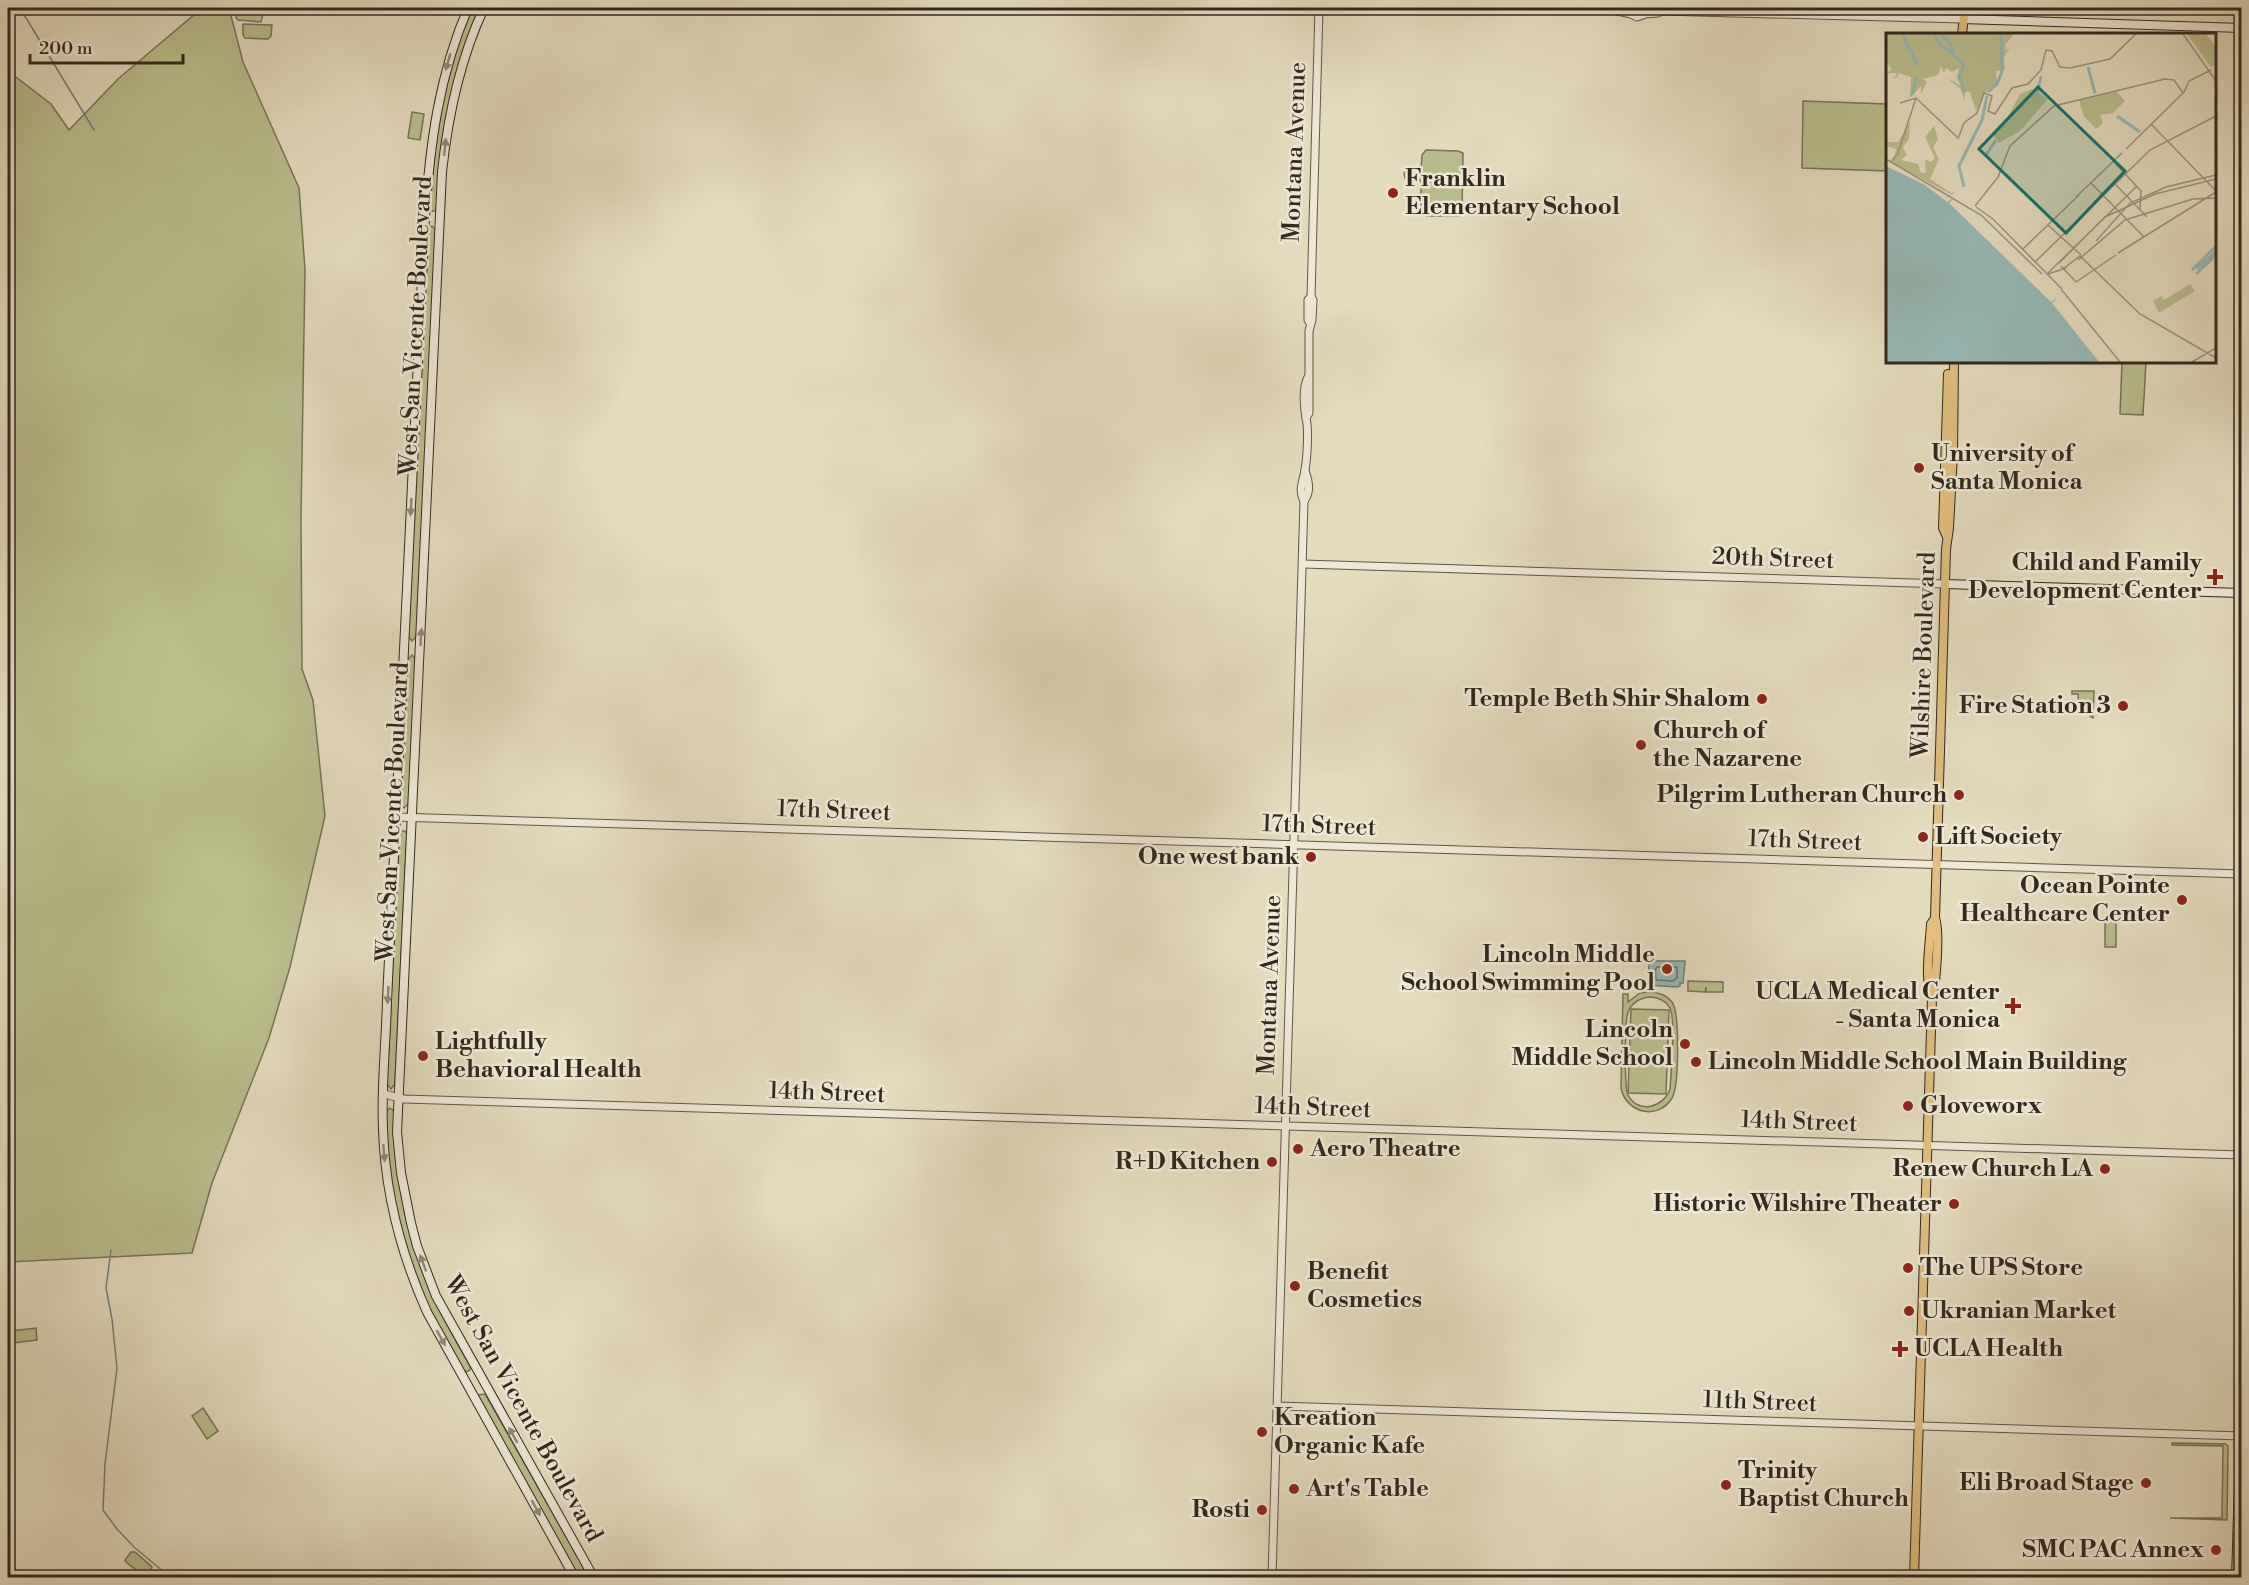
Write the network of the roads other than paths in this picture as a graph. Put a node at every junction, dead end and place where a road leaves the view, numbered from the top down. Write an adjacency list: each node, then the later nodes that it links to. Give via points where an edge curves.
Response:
1 (468, 8): 23 (main road, one-way to 23, via 439,98 428,173)
2 (484, 8): 24 (main road, West San Vicente Boulevard, one-way to 2, via 442,172 453,97)
3 (1319, 8): 20 (street, Montana Avenue, via 1313,300 1304,413 1305,471 1301,480)
4 (1570, 8): 8 (street)
5 (1651, 8): 9 (street)
6 (1959, 8): 12 (main road)
7 (1965, 8): 12 (main road)
8 (1615, 9): 10 (street)
9 (1661, 10): 11 (street); 12 (street)
10 (1631, 11): 11 (street, via 1639,17)
11 (1644, 11)
12 (1962, 19): 13 (main road); 14 (main road)
13 (2241, 28)
14 (1962, 33)
15 (1949, 363): 17 (main road, Wilshire Boulevard)
16 (1954, 363): 18 (main road, Wilshire Boulevard)
17 (1945, 490): 18 (main road); 19 (main road, Wilshire Boulevard, via 1943,528)
18 (1950, 503): 19 (main road, Wilshire Boulevard)
19 (1947, 537): 21 (main road, Wilshire Boulevard)
20 (1303, 564): 21 (street, 20th Street); 25 (street, Montana Avenue)
21 (1945, 584): 22 (main road, 20th Street); 26 (main road, Wilshire Boulevard)
22 (2241, 593)
23 (396, 818): 24 (street, 17th Street); 28 (main road, one-way to 28)
24 (412, 818): 25 (street, 17th Street); 29 (main road, West San Vicente Boulevard)
25 (1294, 845): 26 (street, 17th Street); 30 (street, Montana Avenue)
26 (1937, 864): 27 (street, 17th Street); 31 (main road, Wilshire Boulevard)
27 (2241, 874)
28 (384, 1094): 29 (street, 14th Street); 37 (main road, one-way to 37, via 390,1196 416,1286)
29 (398, 1098): 30 (street, 14th Street); 38 (main road, West San Vicente Boulevard, one-way to 29, via 436,1296 406,1203 398,1143)
30 (1286, 1126): 31 (street, 14th Street); 34 (street, Montana Avenue)
31 (1928, 1146): 32 (street, 14th Street); 35 (main road, Wilshire Boulevard)
32 (2241, 1155)
33 (2241, 1387): 36 (main road)
34 (1278, 1406): 35 (street, 11th Street); 39 (street, Montana Avenue)
35 (1919, 1427): 36 (street, 11th Street); 40 (main road, Wilshire Boulevard)
36 (2241, 1436): 41 (main road)
37 (575, 1578)
38 (594, 1578)
39 (1272, 1578)
40 (1914, 1578)
41 (2236, 1578)

